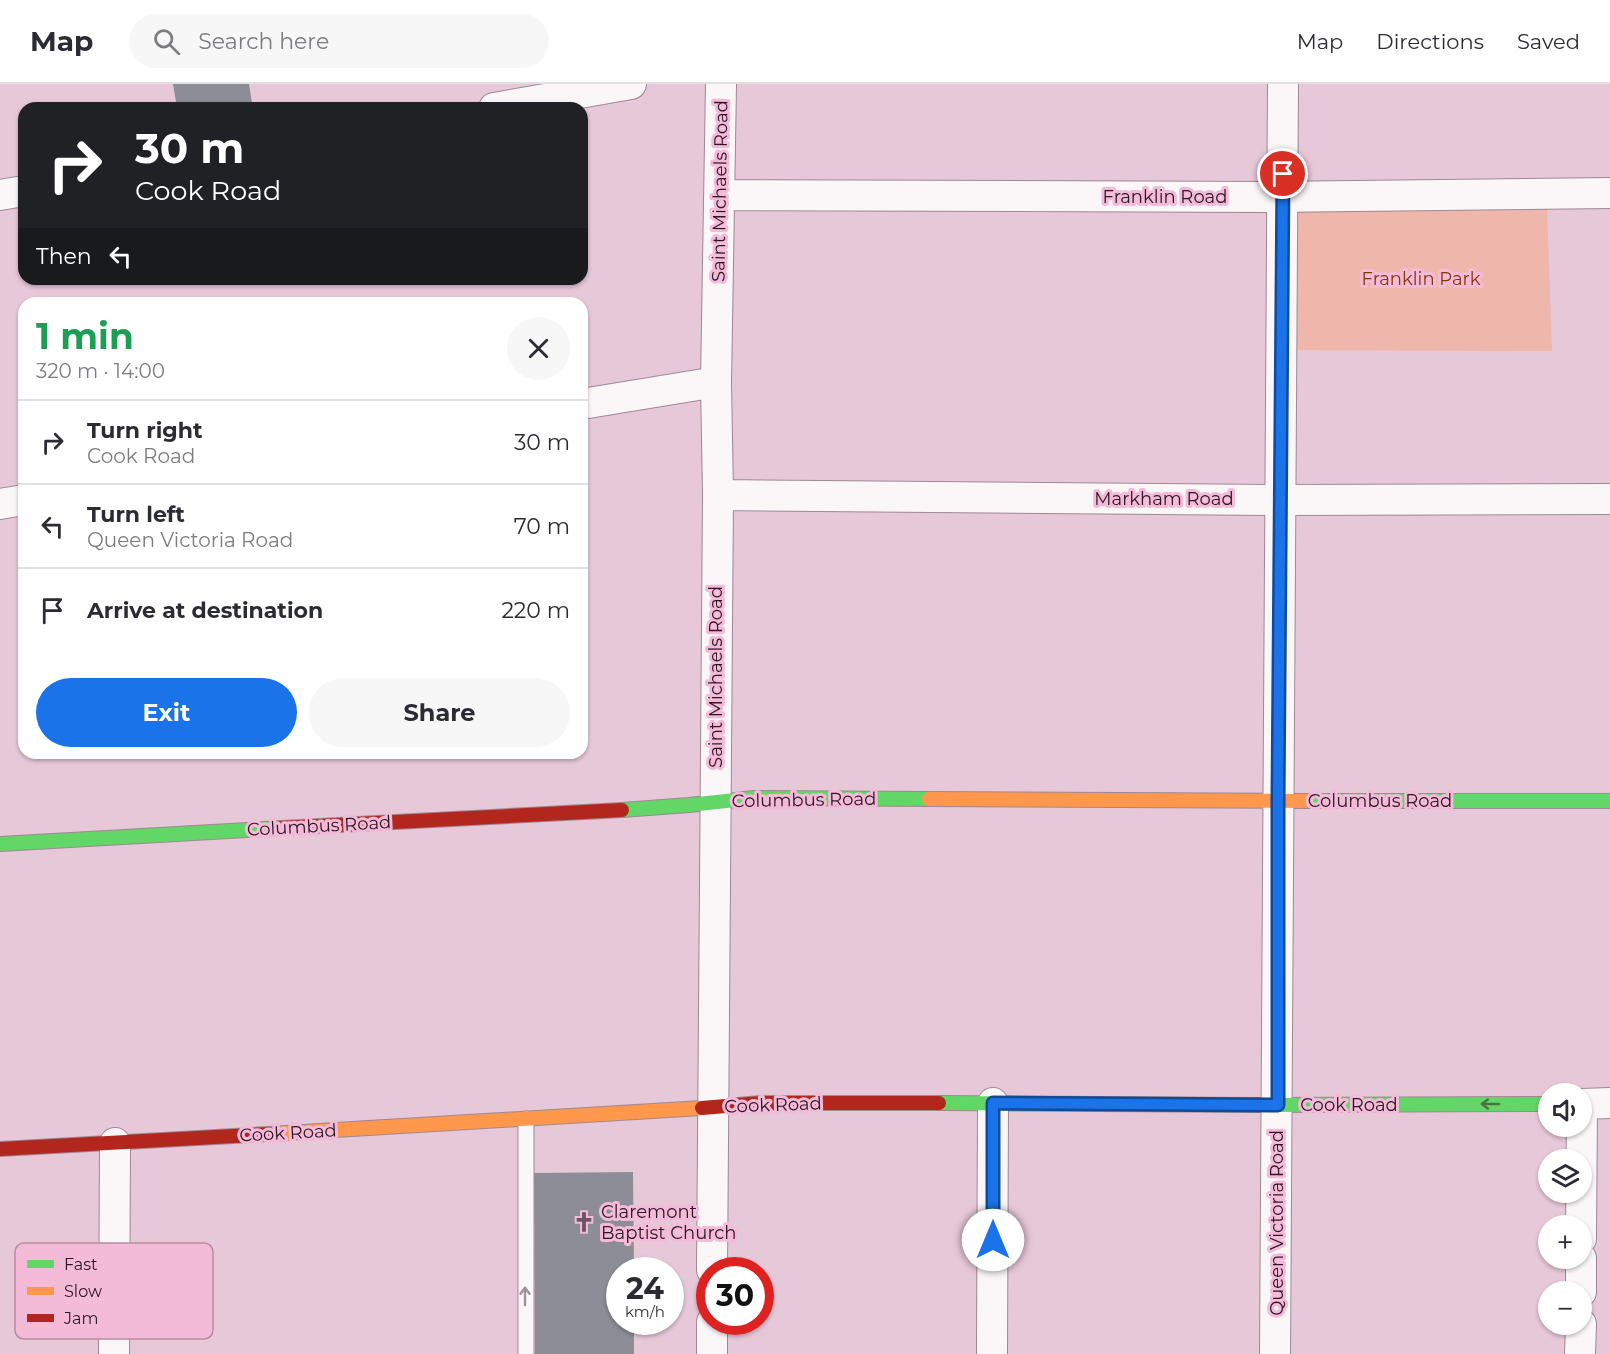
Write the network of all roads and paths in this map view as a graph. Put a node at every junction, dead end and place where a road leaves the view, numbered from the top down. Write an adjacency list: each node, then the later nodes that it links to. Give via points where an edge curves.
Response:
1 (631, 84): 4 (street)
2 (721, 84): 8 (street, Saint Michaels Road)
3 (1283, 84): 9 (street, Queen Victoria Road)
4 (528, 102)
5 (18, 192): 7 (street)
6 (1610, 193): 9 (street, Franklin Road)
7 (0, 195)
8 (720, 195): 9 (street, Franklin Road); 10 (street, Saint Michaels Road)
9 (1283, 197): 14 (street, Queen Victoria Road)
10 (716, 382): 11 (street); 12 (street, Saint Michaels Road)
11 (588, 403)
12 (718, 495): 14 (street, Markham Road); 19 (street, Saint Michaels Road)
13 (1610, 499): 14 (street, Markham Road)
14 (1281, 500): 17 (street, Queen Victoria Road)
15 (18, 501): 16 (street)
16 (0, 504)
17 (1278, 800): 18 (street, Columbus Road); 19 (street, Columbus Road, via 754,798); 25 (street, Queen Victoria Road)
18 (1610, 801)
19 (716, 802): 20 (street, Columbus Road); 26 (street, Saint Michaels Road)
20 (0, 843)
21 (993, 1103): 25 (street, Cook Road); 26 (street, Cook Road, via 761,1103); 40 (street)
22 (1610, 1103): 24 (street)
23 (1538, 1104): 25 (street, Cook Road, one-way to 25)
24 (1592, 1104)
25 (1278, 1105): 41 (street, Queen Victoria Road)
26 (713, 1108): 27 (street, Cook Road); 33 (street, Saint Michaels Road)
27 (526, 1119): 29 (street, Cook Road); 38 (lane, one-way to 27)
28 (1581, 1137): 31 (street)
29 (116, 1143): 30 (street, Cook Road); 32 (street)
30 (0, 1149)
31 (1581, 1215)
32 (115, 1243)
33 (712, 1257)
34 (712, 1335): 39 (street)
35 (1581, 1335): 42 (street)
36 (114, 1339): 37 (street)
37 (114, 1354)
38 (526, 1354)
39 (712, 1354)
40 (992, 1354)
41 (1275, 1354)
42 (1580, 1354)

